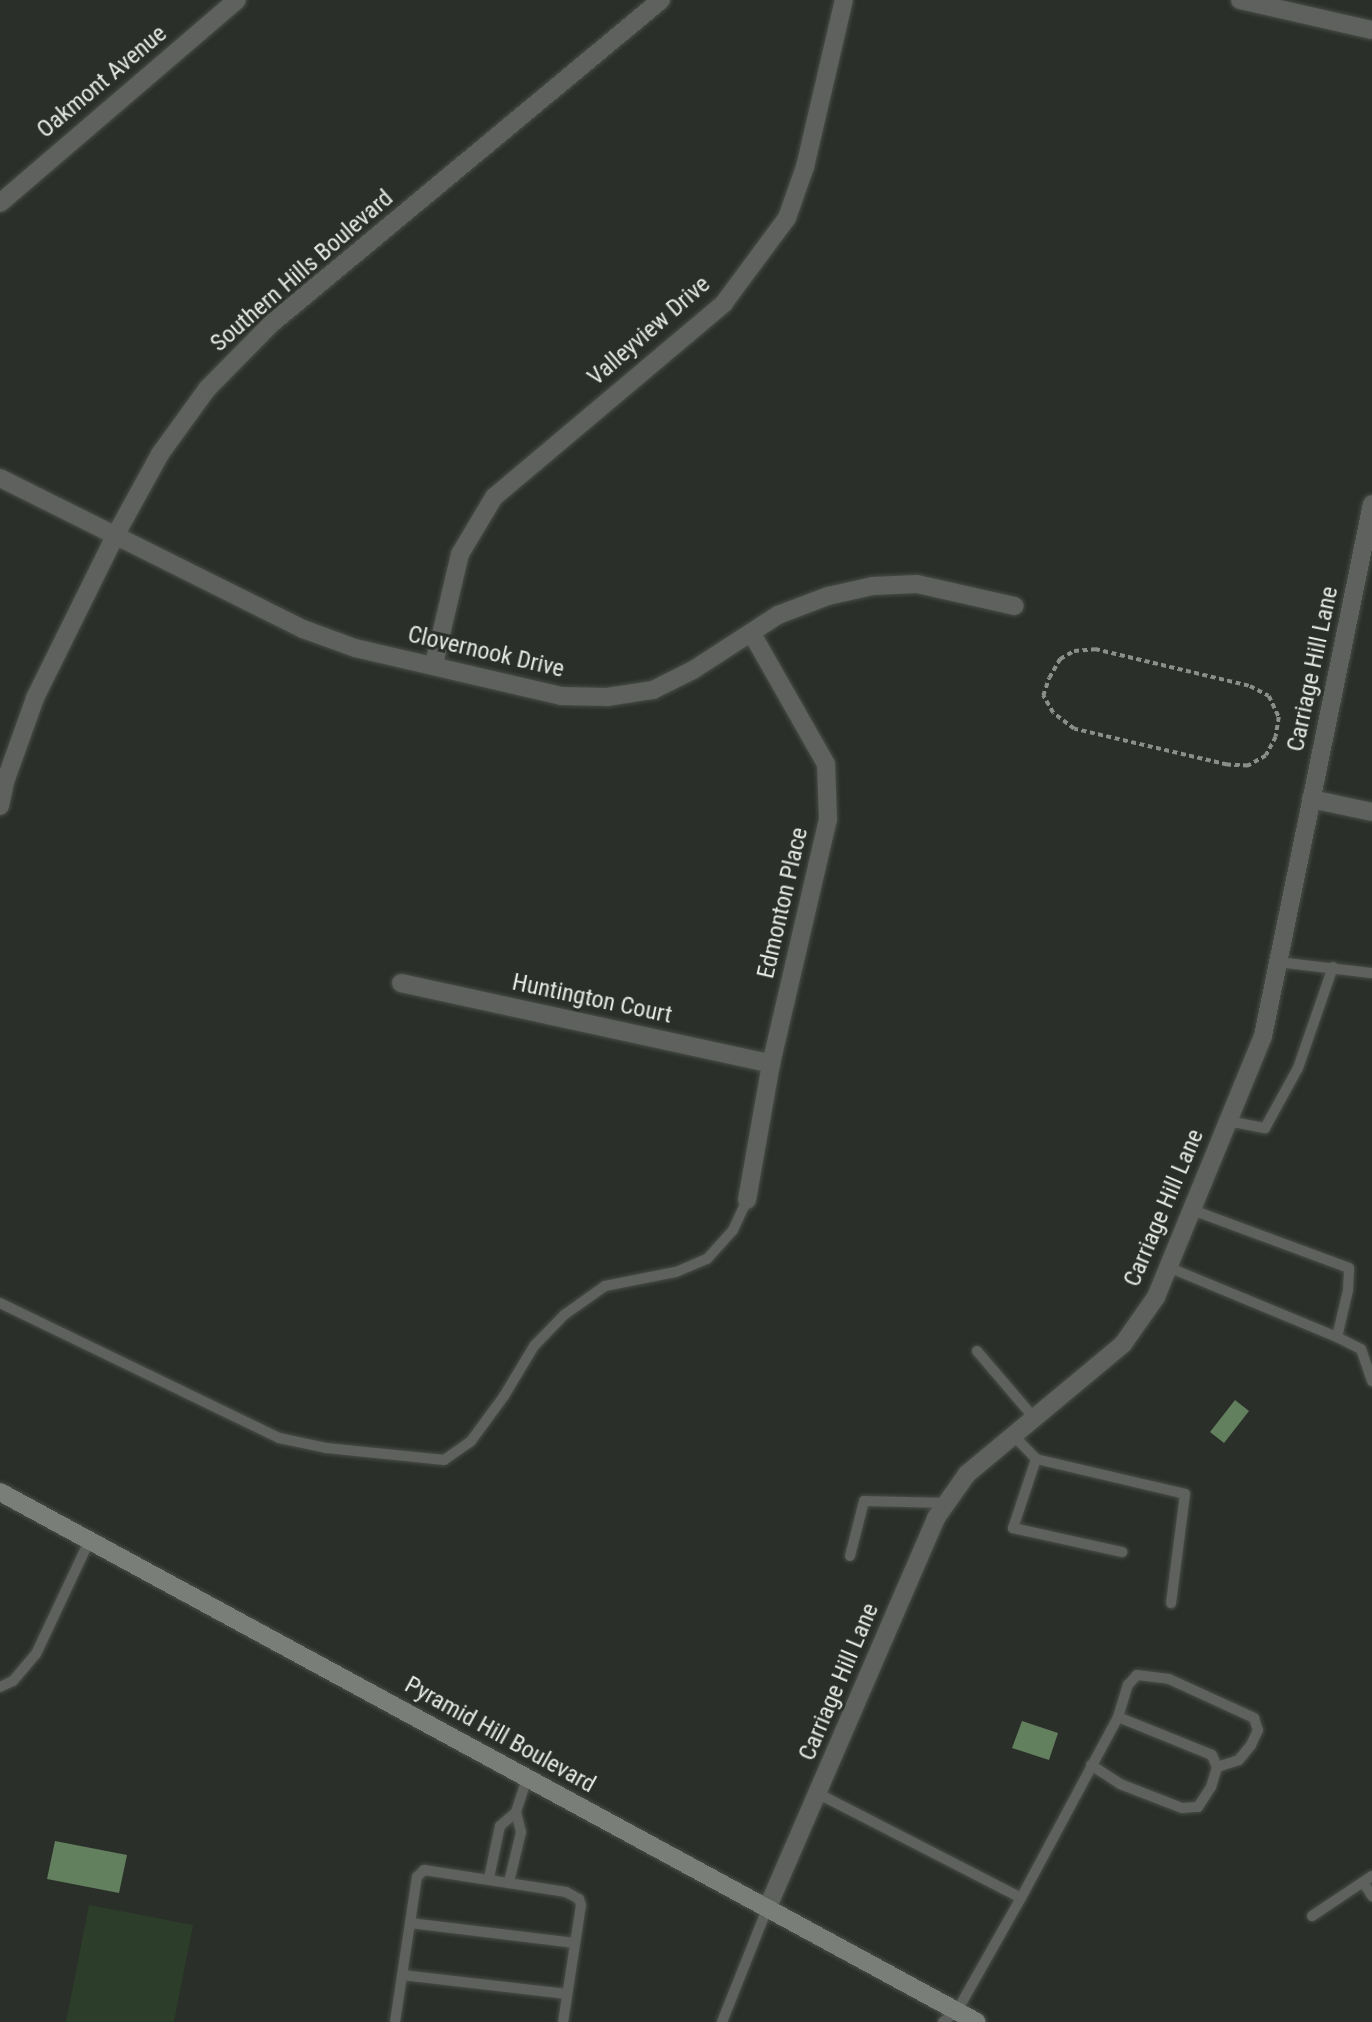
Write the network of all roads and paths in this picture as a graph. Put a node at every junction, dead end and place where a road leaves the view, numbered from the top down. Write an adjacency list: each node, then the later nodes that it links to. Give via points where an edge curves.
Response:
1 (237, 0): 6 (street, Oakmont Avenue)
2 (661, 0): 9 (street, Southern Hills Boulevard, via 271,324 207,389 160,454)
3 (844, 0): 12 (street, Valleyview Drive, via 805,167 788,218 724,303 494,497 460,554)
4 (1240, 0): 5 (street)
5 (1372, 30)
6 (0, 203)
7 (0, 478): 9 (street, Clovernook Drive)
8 (1372, 504): 14 (street, Carriage Hill Lane)
9 (115, 536): 12 (street, Clovernook Drive, via 303,629 355,648); 15 (street, Southern Hills Boulevard, via 35,698)
10 (1015, 607): 11 (street, Clovernook Drive, via 917,584 873,586 828,596 778,615)
11 (752, 634): 12 (street, Clovernook Drive, via 653,690 607,696 561,696); 21 (street, Edmonton Place, via 826,764 828,820)
12 (434, 664)
13 (1250, 686): 13 (path, via 1094,649 1073,651 1059,659 1043,696 1053,713 1074,729 1248,766 1266,756 1279,717 1269,696)
14 (1311, 799): 16 (street); 17 (street, Carriage Hill Lane)
15 (0, 806)
16 (1372, 812)
17 (1278, 962): 18 (lane); 22 (street, Carriage Hill Lane, via 1263,1036)
18 (1333, 967): 19 (lane); 22 (lane, via 1297,1068 1265,1128)
19 (1372, 973)
20 (401, 983): 21 (street, Huntington Court)
21 (771, 1064): 23 (street, Edmonton Place)
22 (1228, 1121): 24 (street, Carriage Hill Lane)
23 (747, 1200): 26 (lane, via 733,1230 707,1259 676,1272 605,1286 564,1315 534,1346 471,1441 444,1460 326,1448 279,1438)
24 (1192, 1210): 25 (street, Carriage Hill Lane); 27 (lane, via 1349,1268)
25 (1168, 1267): 27 (lane); 30 (street, Carriage Hill Lane, via 1156,1297 1123,1344)
26 (0, 1303)
27 (1338, 1337): 29 (lane, via 1361,1349)
28 (977, 1351): 30 (lane)
29 (1372, 1381)
30 (1035, 1419): 31 (street, Carriage Hill Lane)
31 (1014, 1436): 32 (lane); 34 (street, Carriage Hill Lane, via 967,1474)
32 (1036, 1459): 36 (lane, via 1013,1528); 38 (lane, via 1185,1494)
33 (0, 1492): 35 (main road, Pyramid Hill Boulevard)
34 (947, 1503): 37 (lane, via 864,1501); 44 (street, Carriage Hill Lane, via 936,1518)
35 (90, 1539): 39 (lane, via 36,1654 13,1681); 43 (main road, Pyramid Hill Boulevard)
36 (1122, 1552)
37 (850, 1556)
38 (1171, 1603)
39 (0, 1687)
40 (1118, 1717): 41 (lane); 42 (lane, via 1212,1755); 42 (lane, via 1128,1685 1137,1675 1169,1679 1254,1718 1258,1730 1251,1745 1239,1760)
41 (1091, 1765): 42 (lane, via 1120,1784 1182,1808 1198,1807); 50 (lane)
42 (1217, 1767)
43 (527, 1778): 45 (lane); 51 (main road, Pyramid Hill Boulevard)
44 (817, 1793): 50 (lane); 51 (street, Carriage Hill Lane)
45 (516, 1812): 46 (lane, via 500,1826); 48 (lane, via 521,1832)
46 (489, 1878): 48 (lane); 53 (lane, via 419,1872)
47 (1367, 1879): 49 (lane); 52 (lane)
48 (509, 1882): 54 (lane, via 566,1892 579,1899)
49 (1372, 1896)
50 (1021, 1898): 57 (lane)
51 (767, 1909): 57 (main road, Pyramid Hill Boulevard); 60 (lane)
52 (1312, 1916)
53 (410, 1923): 54 (lane); 55 (lane)
54 (575, 1943): 56 (lane)
55 (402, 1975): 56 (lane); 58 (lane)
56 (567, 1994): 59 (lane)
57 (950, 2016): 61 (main road, Pyramid Hill Boulevard)
58 (395, 2022)
59 (563, 2022)
60 (722, 2022)
61 (977, 2022)

